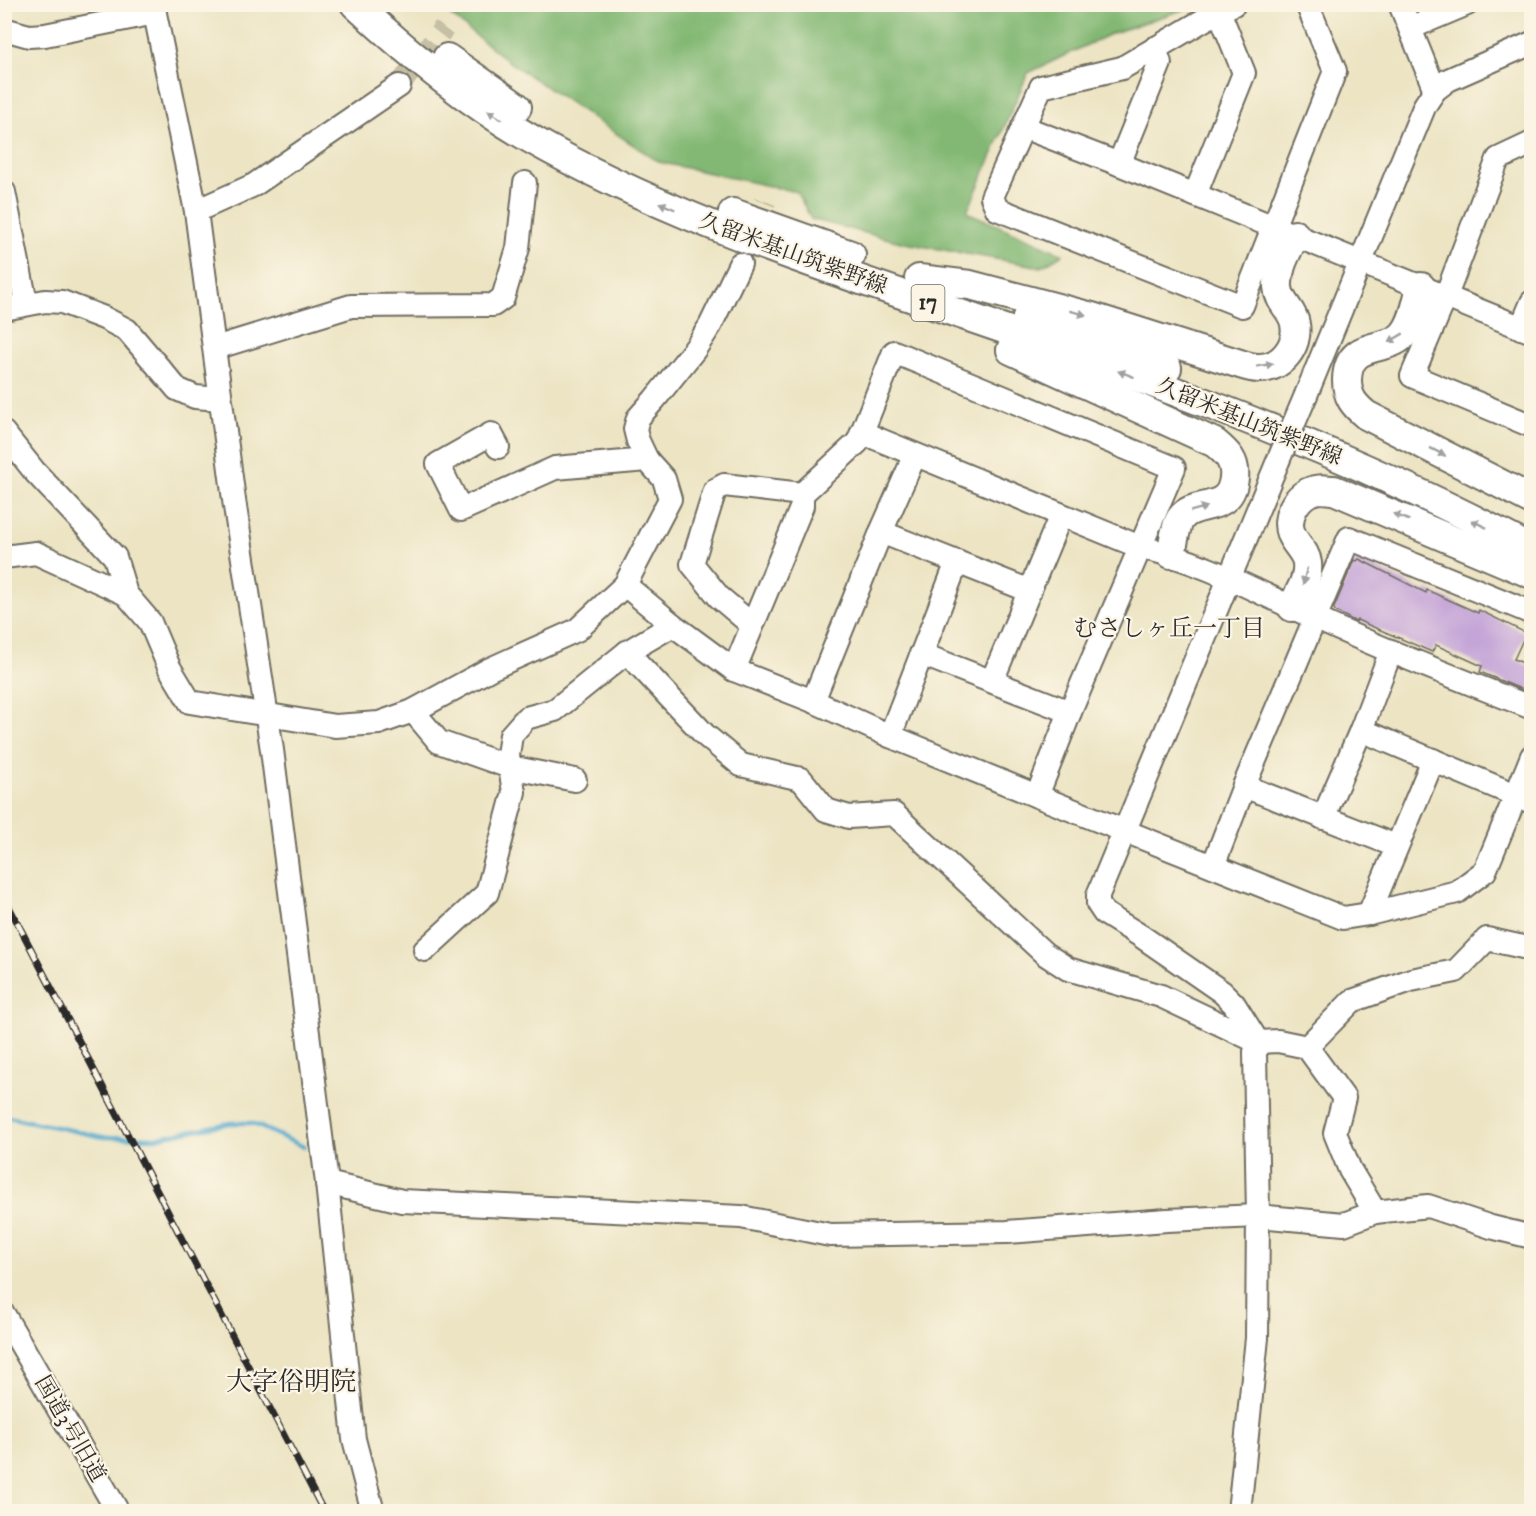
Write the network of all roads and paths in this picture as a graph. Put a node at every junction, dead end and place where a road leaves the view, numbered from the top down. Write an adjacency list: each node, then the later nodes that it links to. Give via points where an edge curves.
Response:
1 (355, 4): 24 (main road, 久留米基山筑紫野線 / 17, one-way to 1, via 765,247 642,196 546,148 469,99 406,51)
2 (383, 4): 24 (main road, 久留米基山筑紫野線 / 17, via 475,78 601,155)
3 (1307, 4): 21 (street, via 1335,71)
4 (1400, 4): 8 (street)
5 (1467, 4): 8 (street)
6 (1226, 8): 10 (street); 19 (street, via 1244,73)
7 (154, 9): 9 (street, via 45,35 29,36); 20 (street)
8 (1410, 28): 13 (street)
9 (4, 29)
10 (1155, 48): 14 (street, via 1122,68 1041,87); 16 (street, via 1160,63)
11 (1529, 51): 13 (street, via 1464,71)
12 (399, 86): 20 (street, via 254,186)
13 (1435, 90): 22 (street, via 1425,105)
14 (1023, 127): 16 (street); 21 (street, via 992,197 997,209 1042,227 1242,306)
15 (1532, 143): 25 (street, via 1498,159)
16 (1119, 164): 19 (street)
17 (525, 183): 29 (street, via 518,248 503,298 493,305 351,306)
18 (4, 192): 27 (street)
19 (1195, 195): 21 (street)
20 (196, 211): 29 (street)
21 (1284, 231): 22 (street); 24 (main road, one-way to 21, via 970,285 1092,317 1240,364 1267,367 1280,361 1293,345 1295,323 1278,291)
22 (1361, 262): 25 (street); 48 (street, bridge)
23 (740, 264): 36 (street, via 695,349 638,418 635,429)
24 (913, 288): 40 (main road, 久留米基山筑紫野線 / 17, via 1093,339 1264,404); 43 (main road, 久留米基山筑紫野線 / 17, one-way to 24, via 1258,422 1025,337); 44 (main road, one-way to 24, via 1179,519 1221,501 1233,486 1234,468 1227,453 1215,443 969,331)
25 (1433, 292): 28 (street); 31 (street, via 1412,376); 38 (main road, one-way to 38, via 1404,334 1395,341 1367,349 1352,361 1347,382 1353,404 1366,416)
26 (1532, 302): 28 (street)
27 (15, 306): 30 (street, via 62,302 104,318 127,330 177,389 195,397)
28 (1526, 330)
29 (215, 348): 30 (street)
30 (220, 399): 65 (street)
31 (1532, 426)
32 (4, 433): 51 (street, via 35,472 116,557)
33 (863, 433): 35 (street); 37 (street); 42 (street, via 894,352 1142,454 1174,468)
34 (498, 447): 36 (street, via 491,434 438,464 461,510 555,468)
35 (915, 455): 39 (street); 41 (street)
36 (647, 460): 49 (street, via 664,479 670,499)
37 (802, 494): 55 (street, via 802,506); 55 (street, via 724,485 715,490 692,564 719,597)
38 (1532, 500)
39 (1061, 515): 42 (street); 50 (street)
40 (1532, 528)
41 (881, 532): 46 (street); 61 (street)
42 (1140, 547): 44 (street); 64 (street)
43 (1532, 550)
44 (1171, 554): 48 (street)
45 (4, 557): 51 (street, via 36,553)
46 (957, 562): 50 (street); 58 (street)
47 (1532, 574): 52 (main road, one-way to 52, via 1334,490 1317,489 1299,499 1289,520 1291,533 1306,557)
48 (1228, 578): 52 (street); 76 (street)
49 (625, 585): 54 (street); 63 (street, via 577,630 490,669)
50 (1030, 591): 60 (street)
51 (126, 594): 65 (street, via 150,621 169,667 190,702)
52 (1304, 613): 53 (street, via 1349,538); 56 (street); 72 (street)
53 (1532, 613)
54 (673, 625): 57 (street); 59 (street)
55 (752, 625): 59 (street)
56 (1391, 651): 62 (street); 66 (street)
57 (627, 652): 70 (street, via 555,711 526,718 511,735); 82 (street, via 705,735 741,765 801,779 826,810 849,817 894,814 1045,954 1068,969 1161,996)
58 (921, 654): 60 (street); 67 (street)
59 (734, 670): 61 (street)
60 (992, 681): 64 (street)
61 (813, 701): 67 (street)
62 (1532, 708)
63 (413, 711): 65 (street, via 379,723 335,726); 70 (street, via 439,742)
64 (1070, 712): 73 (street)
65 (267, 716): 84 (street)
66 (1361, 730): 69 (street); 75 (street)
67 (890, 736): 73 (street)
68 (1532, 756): 74 (street)
69 (1433, 760): 74 (street); 77 (street)
70 (510, 766): 71 (street); 81 (street, via 514,792 487,893)
71 (575, 780)
72 (1244, 786): 75 (street); 78 (street)
73 (1037, 796): 76 (street)
74 (1524, 799): 79 (street, via 1485,871 1457,892)
75 (1323, 818): 77 (street)
76 (1125, 831): 78 (street); 82 (street, via 1098,895 1104,914 1222,992)
77 (1396, 846): 79 (street)
78 (1213, 866): 79 (street, via 1343,918)
79 (1369, 914)
80 (1532, 949): 83 (street, via 1487,939 1456,971 1411,980 1352,1001)
81 (425, 950)
82 (1258, 1042): 83 (street, via 1278,1041); 86 (street)
83 (1307, 1047): 85 (street, via 1344,1098 1335,1133 1350,1170)
84 (327, 1183): 86 (street, via 402,1201 741,1217 830,1235 1006,1232); 90 (street, via 354,1439)
85 (1376, 1212): 86 (street, via 1344,1224); 87 (street, via 1428,1206)
86 (1258, 1216): 91 (street, via 1257,1338)
87 (1532, 1237)
88 (4, 1315): 89 (street, 国道3号旧道)
89 (118, 1512)
90 (374, 1512)
91 (1239, 1512)

